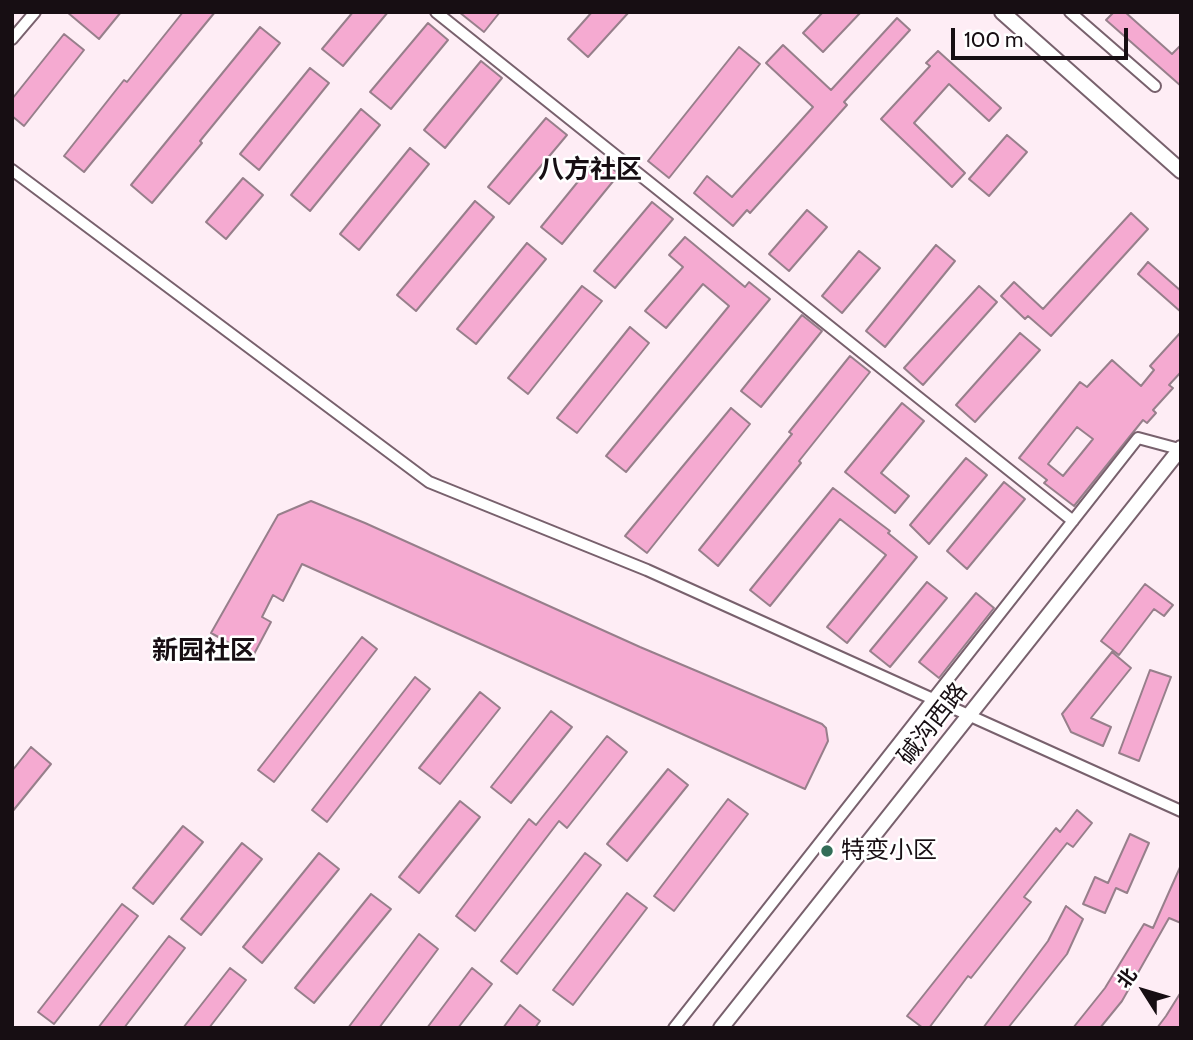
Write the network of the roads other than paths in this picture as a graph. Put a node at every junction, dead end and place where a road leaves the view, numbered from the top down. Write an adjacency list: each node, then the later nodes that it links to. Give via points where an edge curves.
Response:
1 (35, 12): 5 (street)
2 (436, 12): 10 (street)
3 (1002, 12): 8 (street)
4 (1070, 12): 6 (street)
5 (12, 39)
6 (1155, 86)
7 (12, 170): 11 (street, via 429,482 647,570)
8 (1181, 172)
9 (1180, 449): 10 (street, via 1138,438); 12 (street, 碱沟西路)
10 (1073, 521): 11 (street)
11 (932, 700): 12 (street); 14 (street)
12 (968, 716): 13 (street); 15 (street, 碱沟西路)
13 (1181, 811)
14 (674, 1028)
15 (721, 1028)

